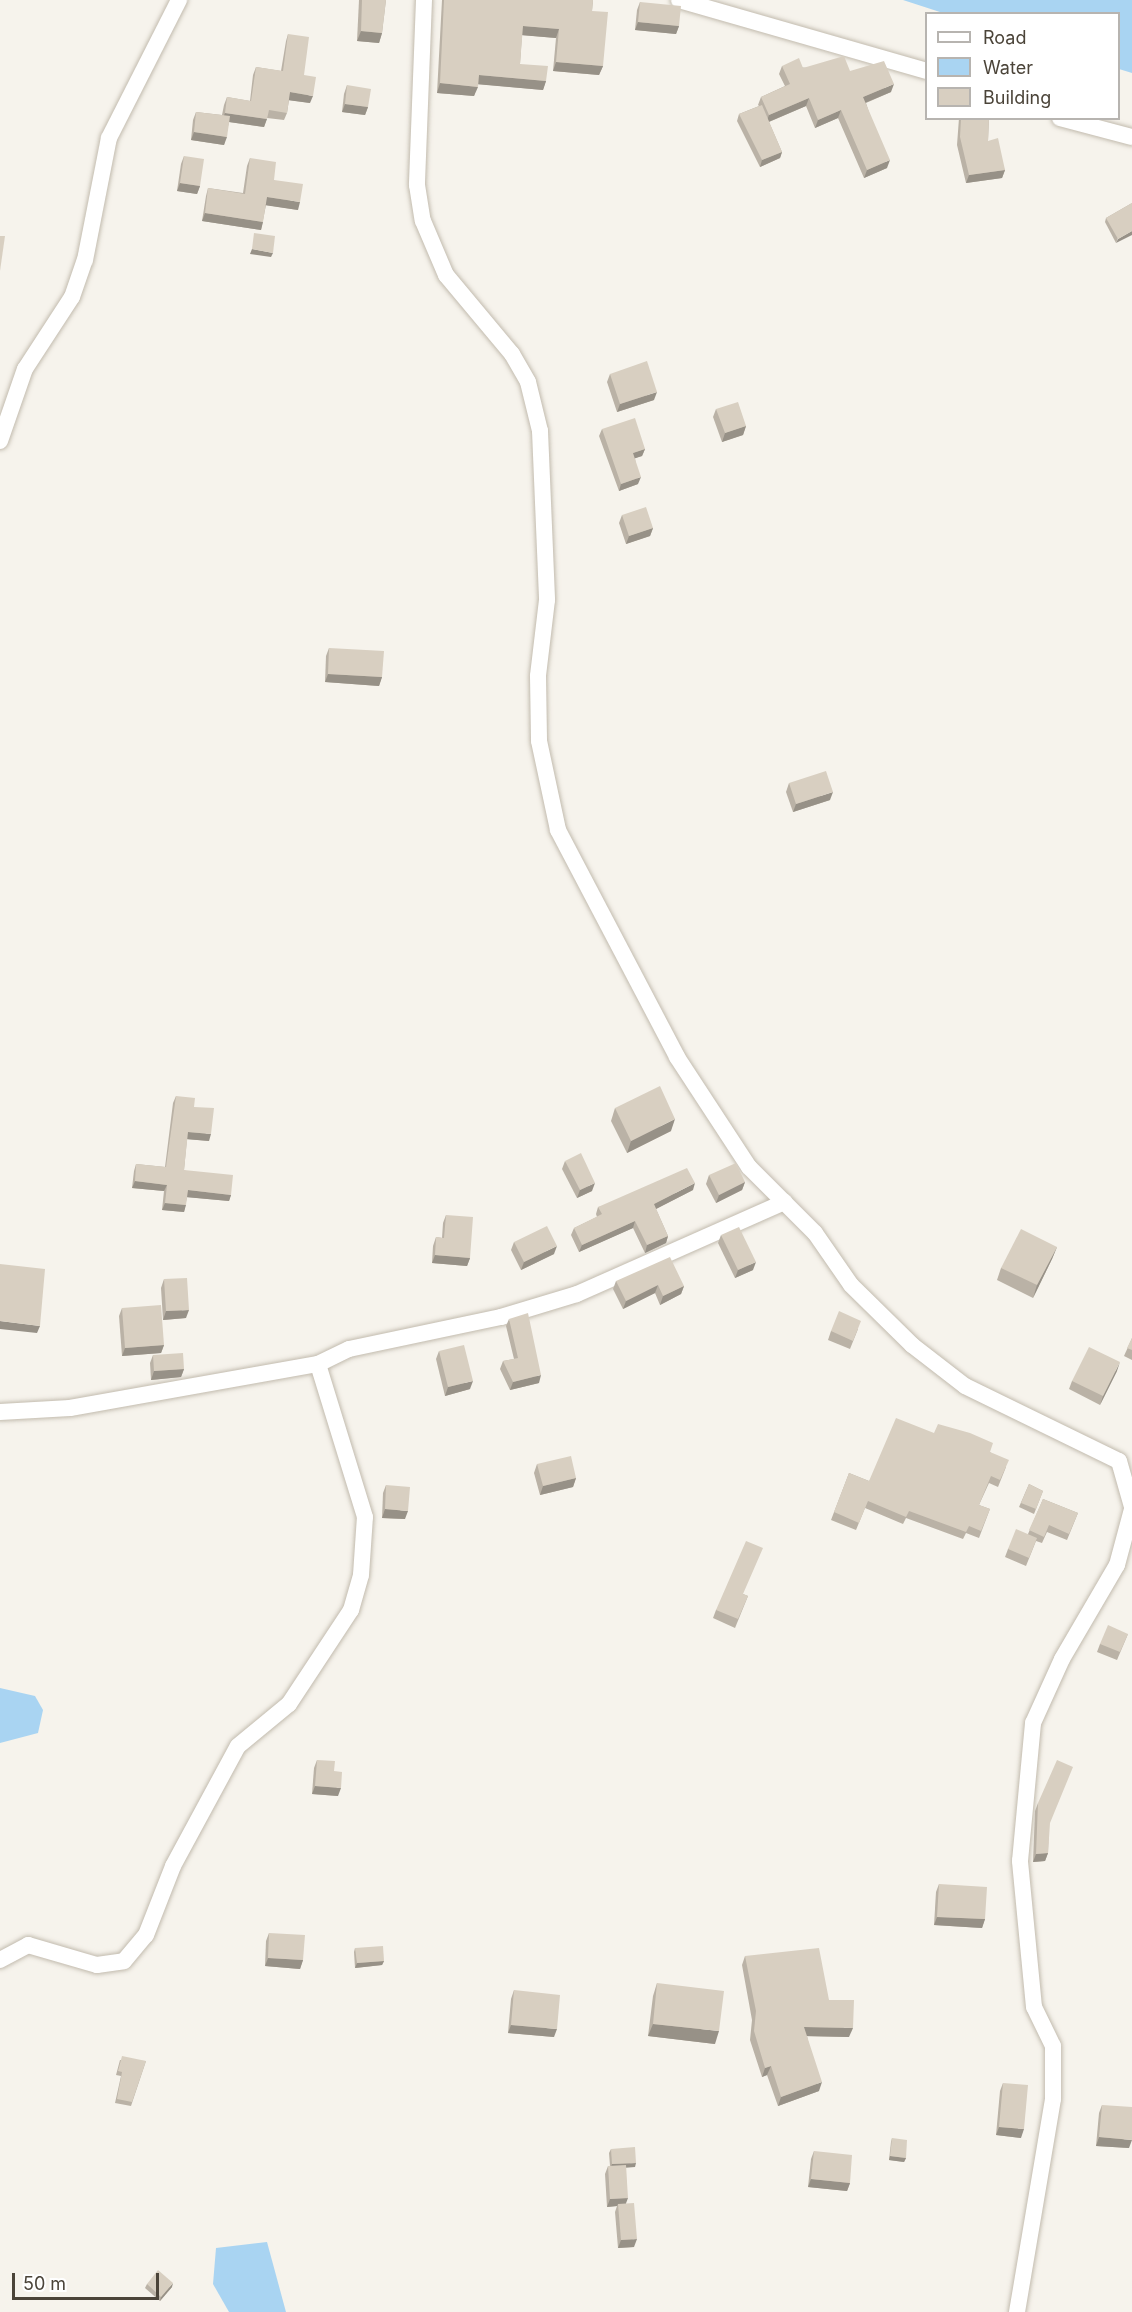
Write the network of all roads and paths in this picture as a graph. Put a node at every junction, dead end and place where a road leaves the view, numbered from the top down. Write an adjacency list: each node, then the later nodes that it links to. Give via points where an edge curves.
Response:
1 (179, 0): 7 (street, via 109,138 85,260 72,297 25,369)
2 (424, 0): 8 (street, via 417,185 423,221 446,275 512,354 528,382 540,431 547,600 538,676 539,741 558,830 677,1057 750,1167)
3 (679, 0): 4 (street)
4 (925, 69)
5 (1068, 120): 6 (street)
6 (1132, 137)
7 (0, 441)
8 (785, 1202): 9 (street, via 578,1294 501,1317 349,1349); 11 (street, via 851,1285 912,1345 965,1386 1119,1461)
9 (318, 1364): 10 (street, via 70,1408); 12 (street, via 365,1517 361,1575 351,1610 289,1704 238,1746 173,1866 146,1935 124,1961 97,1965 28,1945)
10 (0, 1412)
11 (1132, 1508): 13 (street, via 1117,1565 1062,1659 1033,1723 1020,1861 1034,2007 1053,2046 1053,2099)
12 (0, 1960)
13 (1017, 2312)

